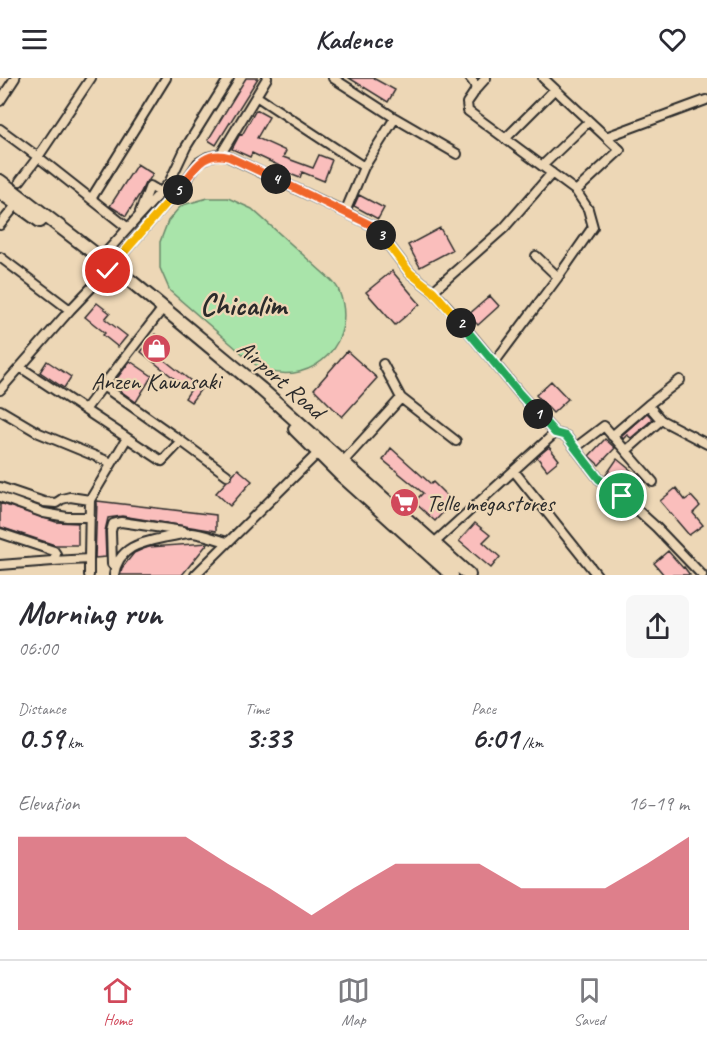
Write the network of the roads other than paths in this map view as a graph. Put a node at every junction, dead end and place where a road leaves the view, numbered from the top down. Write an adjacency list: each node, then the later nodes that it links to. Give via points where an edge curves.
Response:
1 (15, 78): 14 (street)
2 (91, 78): 22 (street)
3 (166, 78): 30 (street)
4 (229, 78): 34 (street, via 186,147 169,183 160,192 150,186 138,217)
5 (267, 78): 12 (street)
6 (333, 78): 15 (street)
7 (470, 78): 10 (street)
8 (486, 78): 10 (street)
9 (543, 78): 11 (street)
10 (476, 89): 19 (street, via 466,103 468,111)
11 (555, 89): 16 (street); 19 (street)
12 (256, 96): 20 (street); 24 (street)
13 (706, 100): 18 (street)
14 (0, 101)
15 (395, 118): 21 (street); 24 (street)
16 (589, 121): 18 (street); 23 (street)
17 (0, 129): 22 (street)
18 (606, 137): 28 (street, via 620,150)
19 (505, 139): 23 (street)
20 (221, 154): 32 (street); 38 (street, via 198,163)
21 (457, 154)
22 (38, 157): 27 (street); 30 (street)
23 (542, 166): 25 (street)
24 (364, 167): 32 (street)
25 (552, 173): 28 (street); 40 (street, via 504,228)
26 (0, 180): 37 (highway, Airport Road)
27 (20, 181)
28 (576, 191): 39 (street, via 588,209 593,227)
29 (0, 192): 31 (highway, Airport Road)
30 (91, 199): 34 (street)
31 (17, 204): 33 (street); 38 (highway, Airport Road)
32 (345, 212): 40 (street, via 375,227 410,273)
33 (0, 225)
34 (128, 228): 37 (street)
35 (536, 256): 39 (street)
36 (0, 257): 41 (street)
37 (101, 258): 38 (highway, Airport Road)
38 (110, 269): 41 (street); 42 (highway, Airport Road); 64 (highway, Airport Road, via 261,389)
39 (558, 277): 43 (street)
40 (433, 291): 43 (street)
41 (70, 310): 45 (street)
42 (160, 312): 47 (street); 62 (highway, Airport Road)
43 (494, 363): 54 (street)
44 (383, 364): 49 (street)
45 (20, 367): 48 (street); 52 (street)
46 (680, 380): 50 (street)
47 (103, 386): 52 (street); 57 (street)
48 (0, 390)
49 (401, 398): 58 (street); 64 (street)
50 (648, 405): 53 (street); 55 (street)
51 (0, 410): 63 (street, via 39,433)
52 (85, 410): 56 (street)
53 (661, 420): 59 (street); 61 (street)
54 (555, 433): 60 (street, via 566,436); 65 (street)
55 (612, 436): 60 (street, via 604,426); 61 (street)
56 (127, 438): 57 (street, via 162,461); 63 (street)
57 (181, 441): 66 (street)
58 (456, 441)
59 (707, 444)
60 (575, 448): 85 (street, via 599,479 657,526)
61 (626, 451): 67 (street)
62 (319, 453): 64 (highway, Airport Road); 74 (street)
63 (112, 463): 70 (street)
64 (339, 466): 75 (highway, Airport Road); 82 (highway, Airport Road)
65 (514, 471): 75 (street); 84 (street)
66 (226, 475)
67 (653, 482)
68 (0, 487): 70 (street, via 44,502 56,503 70,497)
69 (0, 496): 71 (street, via 44,513)
70 (90, 500): 71 (street)
71 (90, 517): 76 (street)
72 (0, 532): 77 (street, via 54,551)
73 (191, 533): 74 (street); 79 (street, via 132,546); 79 (street, via 113,524)
74 (228, 542): 81 (street)
75 (433, 544): 83 (highway, Airport Road)
76 (89, 559): 77 (street); 80 (street)
77 (53, 561): 78 (street)
78 (0, 564)
79 (114, 571)
80 (89, 575)
81 (195, 575)
82 (452, 575)
83 (469, 575)
84 (597, 575)
85 (702, 575)

